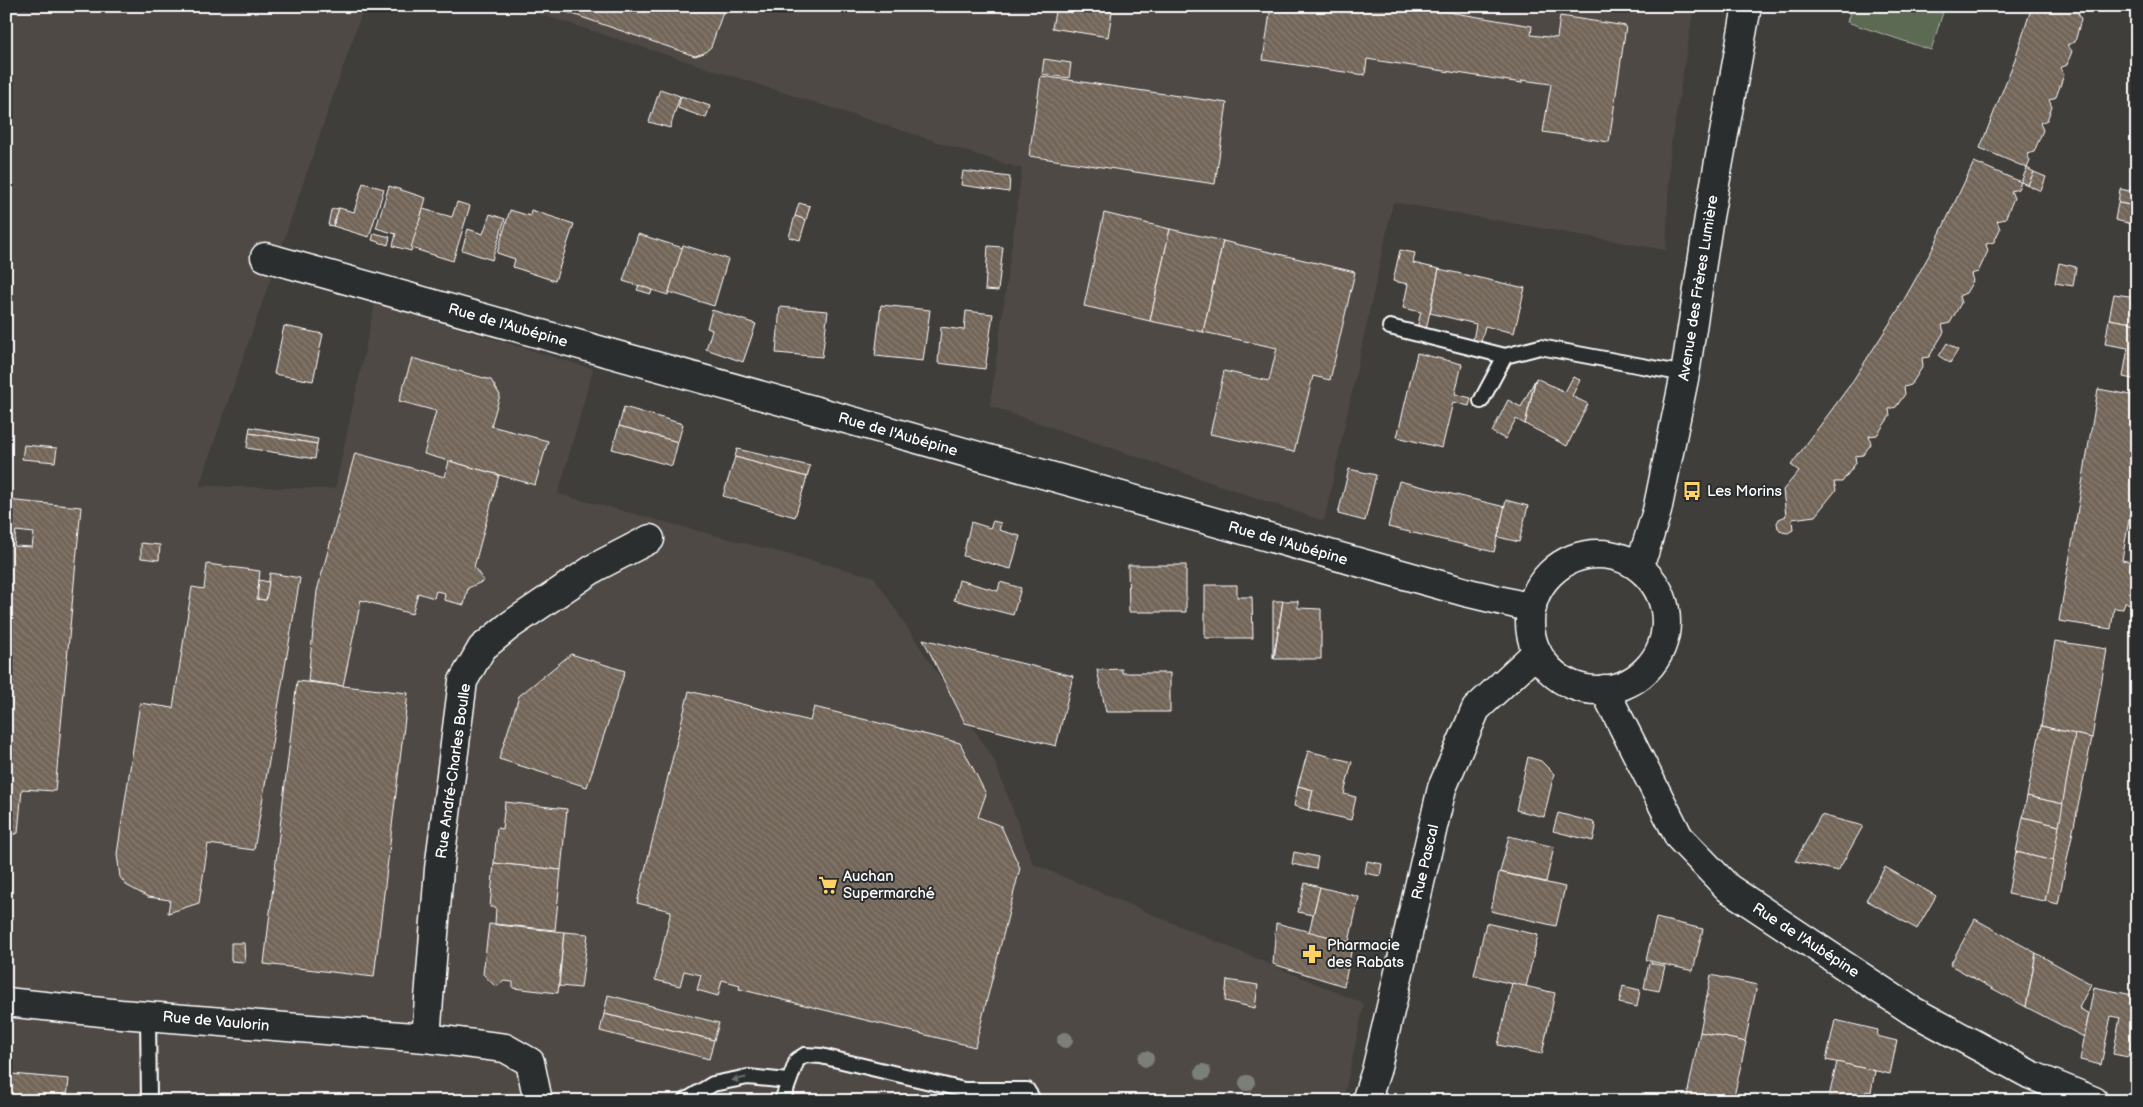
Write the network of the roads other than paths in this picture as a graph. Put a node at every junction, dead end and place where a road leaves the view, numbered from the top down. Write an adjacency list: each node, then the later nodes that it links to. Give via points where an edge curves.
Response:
1 (1747, 6): 5 (street, Avenue des Frères Lumière)
2 (265, 257): 9 (street, Rue de l'Aubépine)
3 (1390, 327): 4 (lane)
4 (1506, 356): 5 (lane, via 1540,347); 6 (lane)
5 (1685, 374): 8 (street, Avenue des Frères Lumière, via 1657,511 1644,553)
6 (1481, 401)
7 (650, 539): 14 (street, Rue André-Charles Boulle, via 596,567 509,626 482,648 463,681 439,869)
8 (1633, 563): 9 (street, via 1613,555 1592,554 1571,559 1553,571 1539,588); 11 (street, via 1649,576 1661,594 1666,615 1665,636 1657,656 1643,672 1625,684)
9 (1532, 608): 10 (street, via 1530,630)
10 (1537, 652): 11 (street, via 1549,669 1565,681 1584,688); 21 (street, Rue Pascal, via 1476,709 1442,788 1376,1071)
11 (1604, 689): 22 (street, Rue de l'Aubépine, via 1679,837 1728,888 1911,1010 2030,1075)
12 (6, 1002): 13 (street, Rue de Vaulorin)
13 (148, 1016): 14 (street, Rue de Vaulorin); 16 (lane)
14 (426, 1038): 17 (street, Rue de Vaulorin, via 505,1048 530,1062)
15 (788, 1081): 18 (lane, one-way to 18, via 748,1077 722,1082); 19 (lane); 20 (lane, via 796,1060 805,1055 821,1056 964,1090 1027,1090)
16 (149, 1101)
17 (538, 1101)
18 (685, 1101)
19 (782, 1101)
20 (1034, 1101)
21 (1366, 1101)
22 (2094, 1101)

